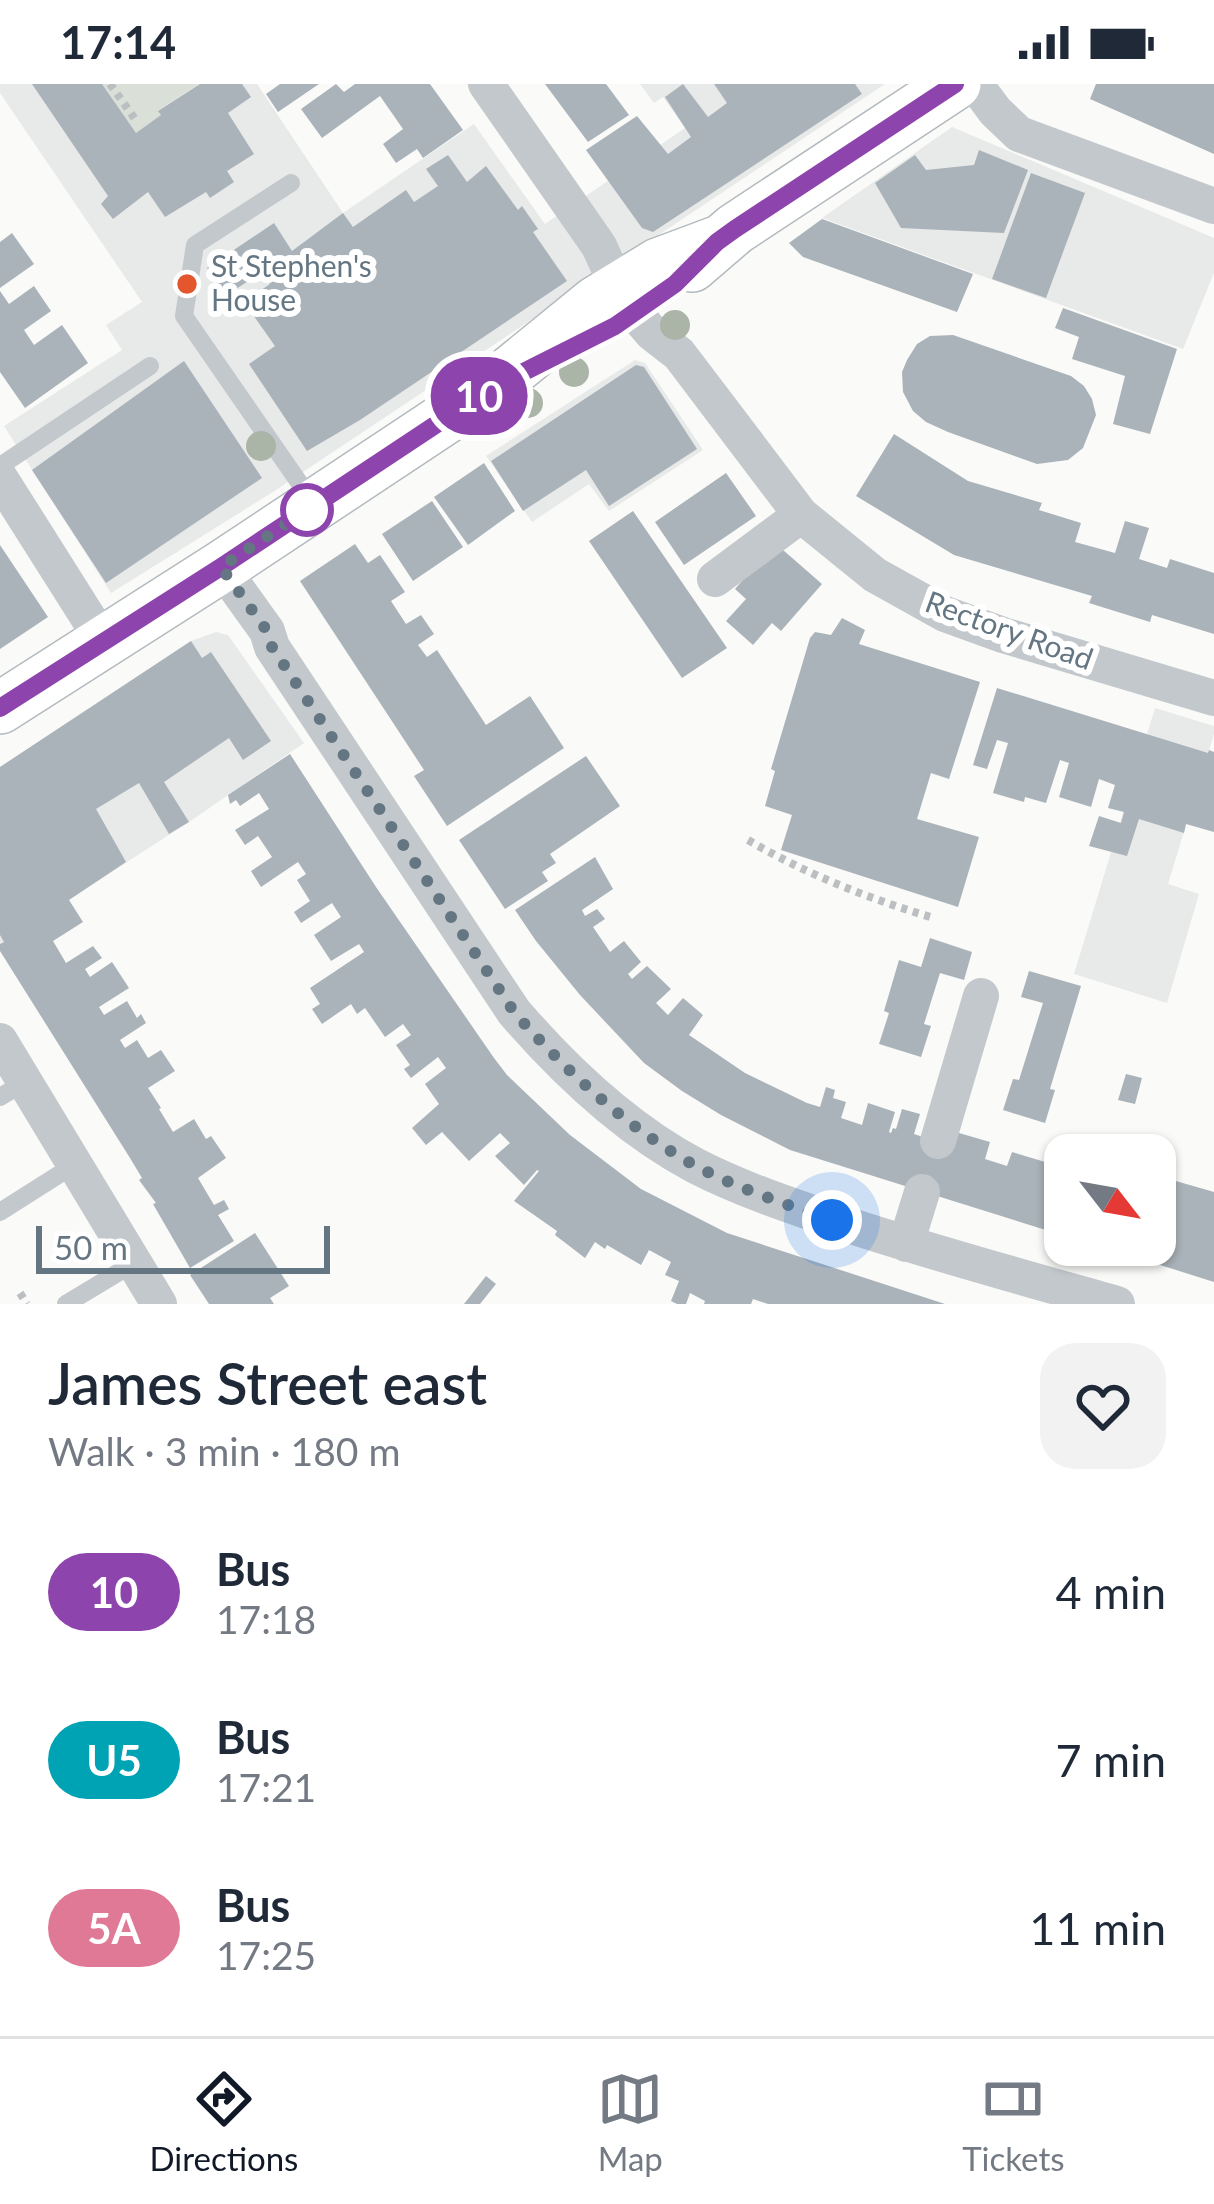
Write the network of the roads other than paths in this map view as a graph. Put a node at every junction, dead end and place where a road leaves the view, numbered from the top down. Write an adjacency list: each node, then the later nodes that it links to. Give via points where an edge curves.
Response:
1 (486, 84): 6 (street, via 599,246)
2 (955, 84): 6 (main road, via 717,242 658,264)
3 (975, 84): 5 (street, via 1019,134)
4 (291, 183): 10 (lane, via 195,245 184,316)
5 (1214, 206)
6 (626, 300): 10 (main road, via 596,302 488,390); 11 (street, Rectory Road, via 679,354)
7 (150, 366): 8 (lane)
8 (0, 466)
9 (0, 478): 14 (street)
10 (314, 505): 12 (main road)
11 (801, 514): 13 (street); 15 (street, Rectory Road, via 875,575 945,614)
12 (221, 567): 14 (main road); 24 (street, via 514,1012 550,1053 693,1164 758,1195)
13 (716, 579)
14 (103, 641): 16 (main road)
15 (1214, 698)
16 (0, 708)
17 (981, 996): 20 (street)
18 (0, 1041): 19 (street)
19 (12, 1090): 21 (street)
20 (938, 1141)
21 (74, 1165): 23 (lane); 25 (street)
22 (922, 1192): 24 (street)
23 (0, 1212)
24 (906, 1244): 28 (street)
25 (134, 1262): 26 (lane); 27 (street)
26 (66, 1304)
27 (158, 1304)
28 (1117, 1304)

